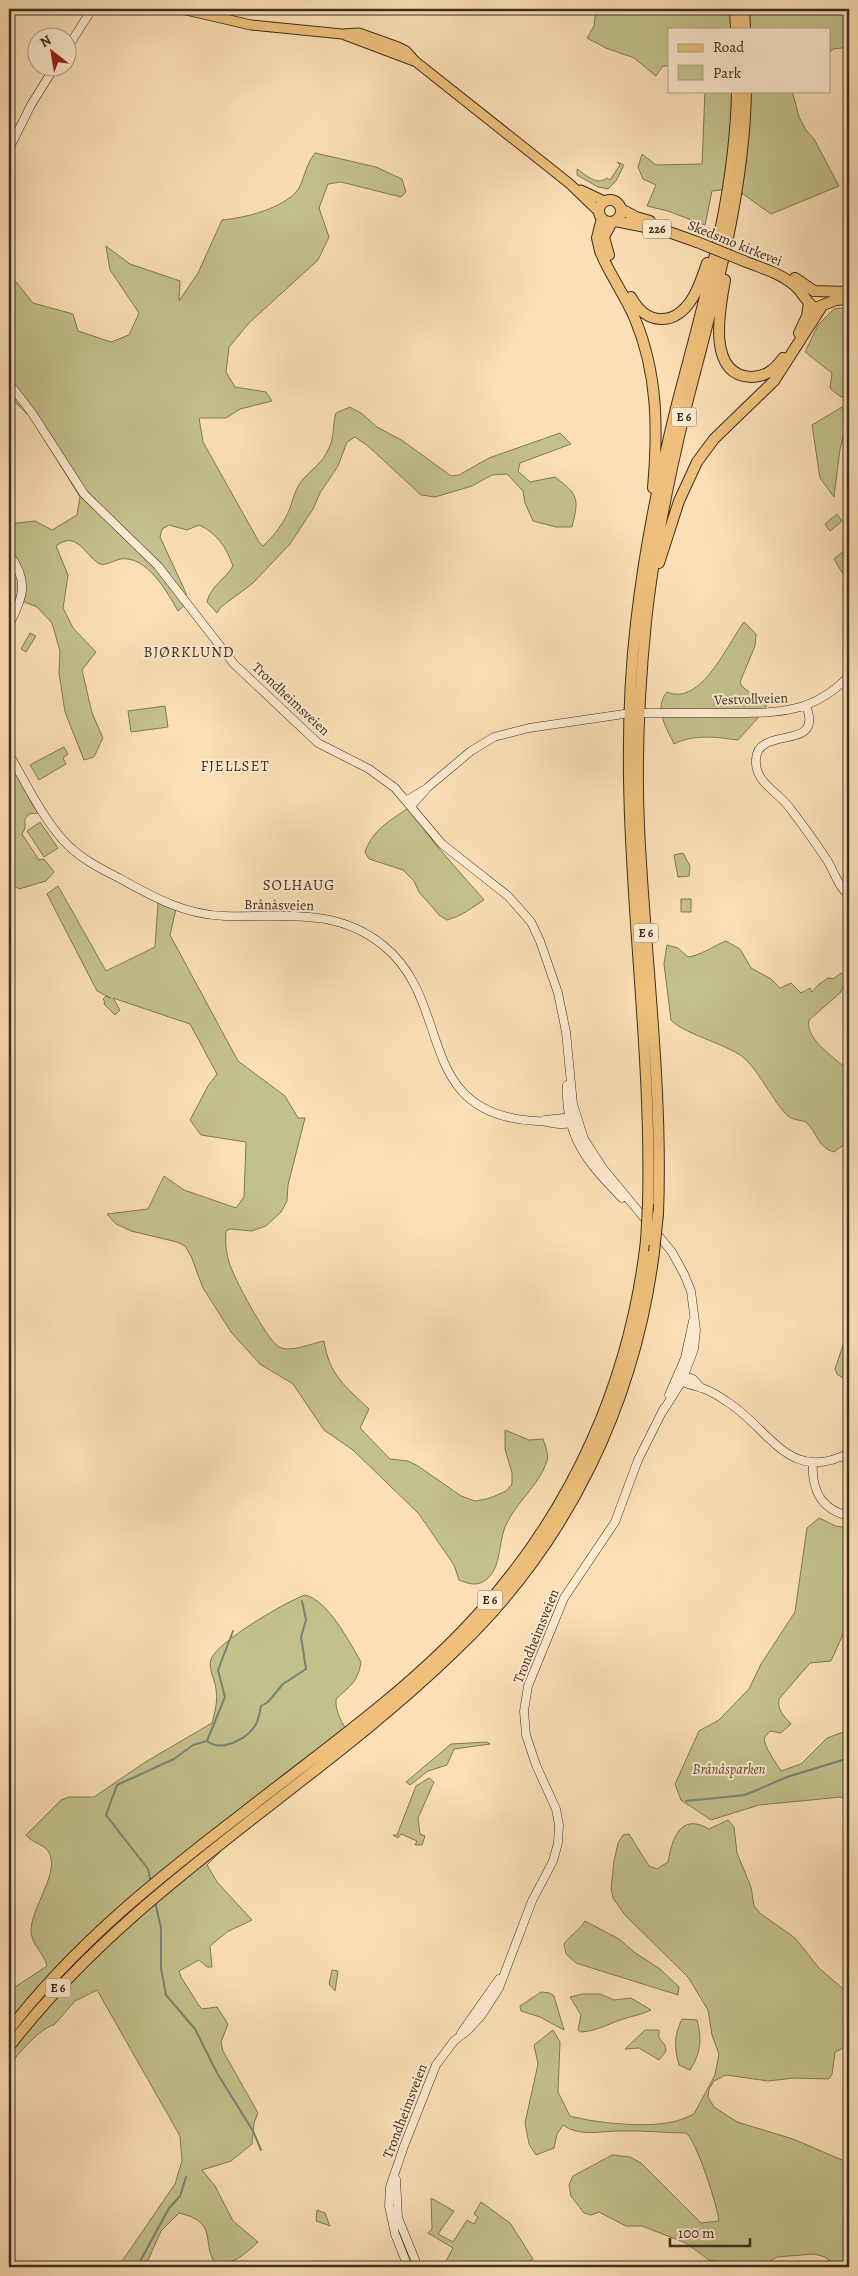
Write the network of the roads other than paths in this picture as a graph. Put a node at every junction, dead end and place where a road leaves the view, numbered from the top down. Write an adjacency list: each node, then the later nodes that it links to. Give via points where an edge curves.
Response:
1 (92, 9): 7 (main road)
2 (182, 9): 12 (main road, via 251,25 359,33 406,51)
3 (735, 9): 5 (highway)
4 (744, 9): 6 (highway)
5 (736, 28)
6 (745, 28)
7 (78, 31)
8 (48, 78): 11 (main road)
9 (736, 92): 17 (highway, E 6, via 730,168)
10 (746, 92): 15 (highway, E 6)
11 (9, 149)
12 (574, 187): 13 (main road); 16 (main road)
13 (604, 201): 14 (highway, 226, via 616,201); 16 (highway, via 600,206)
14 (621, 208): 16 (highway, via 619,217); 18 (highway, Skedsmo kirkevei / 226)
15 (733, 214): 20 (highway, via 733,239 718,331 720,349 730,366 750,377 772,370 802,328); 26 (highway, E 6, via 675,457)
16 (607, 218): 17 (highway, via 604,237 610,257 638,308 657,319 674,316 691,300); 18 (highway, Skedsmo kirkevei / 226); 24 (highway, E 6, via 598,234 600,251 636,321 650,366 656,414)
17 (719, 234): 24 (highway, E 6)
18 (697, 239): 20 (highway, Skedsmo kirkevei / 226, bridge, via 745,258)
19 (849, 292): 20 (highway)
20 (813, 297): 22 (highway, via 825,298); 22 (highway, via 814,308)
21 (849, 299): 22 (highway)
22 (823, 305): 26 (highway, E 6, via 774,380 714,439 697,462 682,492)
23 (9, 383): 33 (main road, Trondheimsveien, via 84,494 158,566 234,664 313,738 374,772)
24 (654, 506): 40 (highway, E 6, bridge, via 636,626 628,759 632,881 648,1106 648,1204 646,1241 622,1364 573,1482 529,1552 478,1614 430,1662)
25 (9, 554): 27 (main road, via 19,569 23,589)
26 (652, 578): 40 (highway, E 6, bridge, via 643,652 637,760 658,1101 658,1214 650,1285 639,1338 611,1424 581,1486 537,1559 484,1622 436,1670 356,1737)
27 (9, 624)
28 (849, 676): 29 (main road, Vestvollveien, via 830,693)
29 (806, 706): 30 (main road, Vestvollveien, via 768,713); 34 (main road, via 810,719 806,729 795,736 764,744 756,754 756,768 762,781 794,814)
30 (644, 713)
31 (624, 714): 33 (main road, via 529,728 494,737 471,751)
32 (9, 754): 35 (main road, Brånåsveien, via 48,820 69,846 98,867 181,909 211,915 281,914 318,918 351,927 374,938 397,959 411,978 442,1062 460,1089 479,1105 499,1115 543,1121)
33 (409, 803): 35 (main road, Trondheimsveien, via 447,848 512,900 534,927 562,1009 569,1073 567,1095)
34 (849, 895)
35 (572, 1120): 36 (main road, Trondheimsveien, via 590,1150 680,1265 690,1290 695,1340)
36 (681, 1377): 38 (main road, via 741,1411 780,1450); 43 (main road, Trondheimsveien, via 638,1460 615,1522 564,1598 528,1686 524,1711 526,1735 556,1809 559,1837 555,1855 532,1901 499,1988 470,2028 443,2055 433,2072)
37 (849, 1453): 38 (main road, via 832,1460)
38 (814, 1462): 39 (main road, via 814,1484 820,1499 833,1511)
39 (849, 1516)
40 (189, 1861): 41 (highway, E 6, via 108,1923 50,1981); 42 (highway, E 6, via 60,1986)
41 (9, 2030)
42 (9, 2046)
43 (396, 2172): 44 (main road, Trondheimsveien, via 390,2187 390,2212); 45 (main road, Trondheimsveien, via 398,2218)
44 (408, 2267)
45 (418, 2267)

